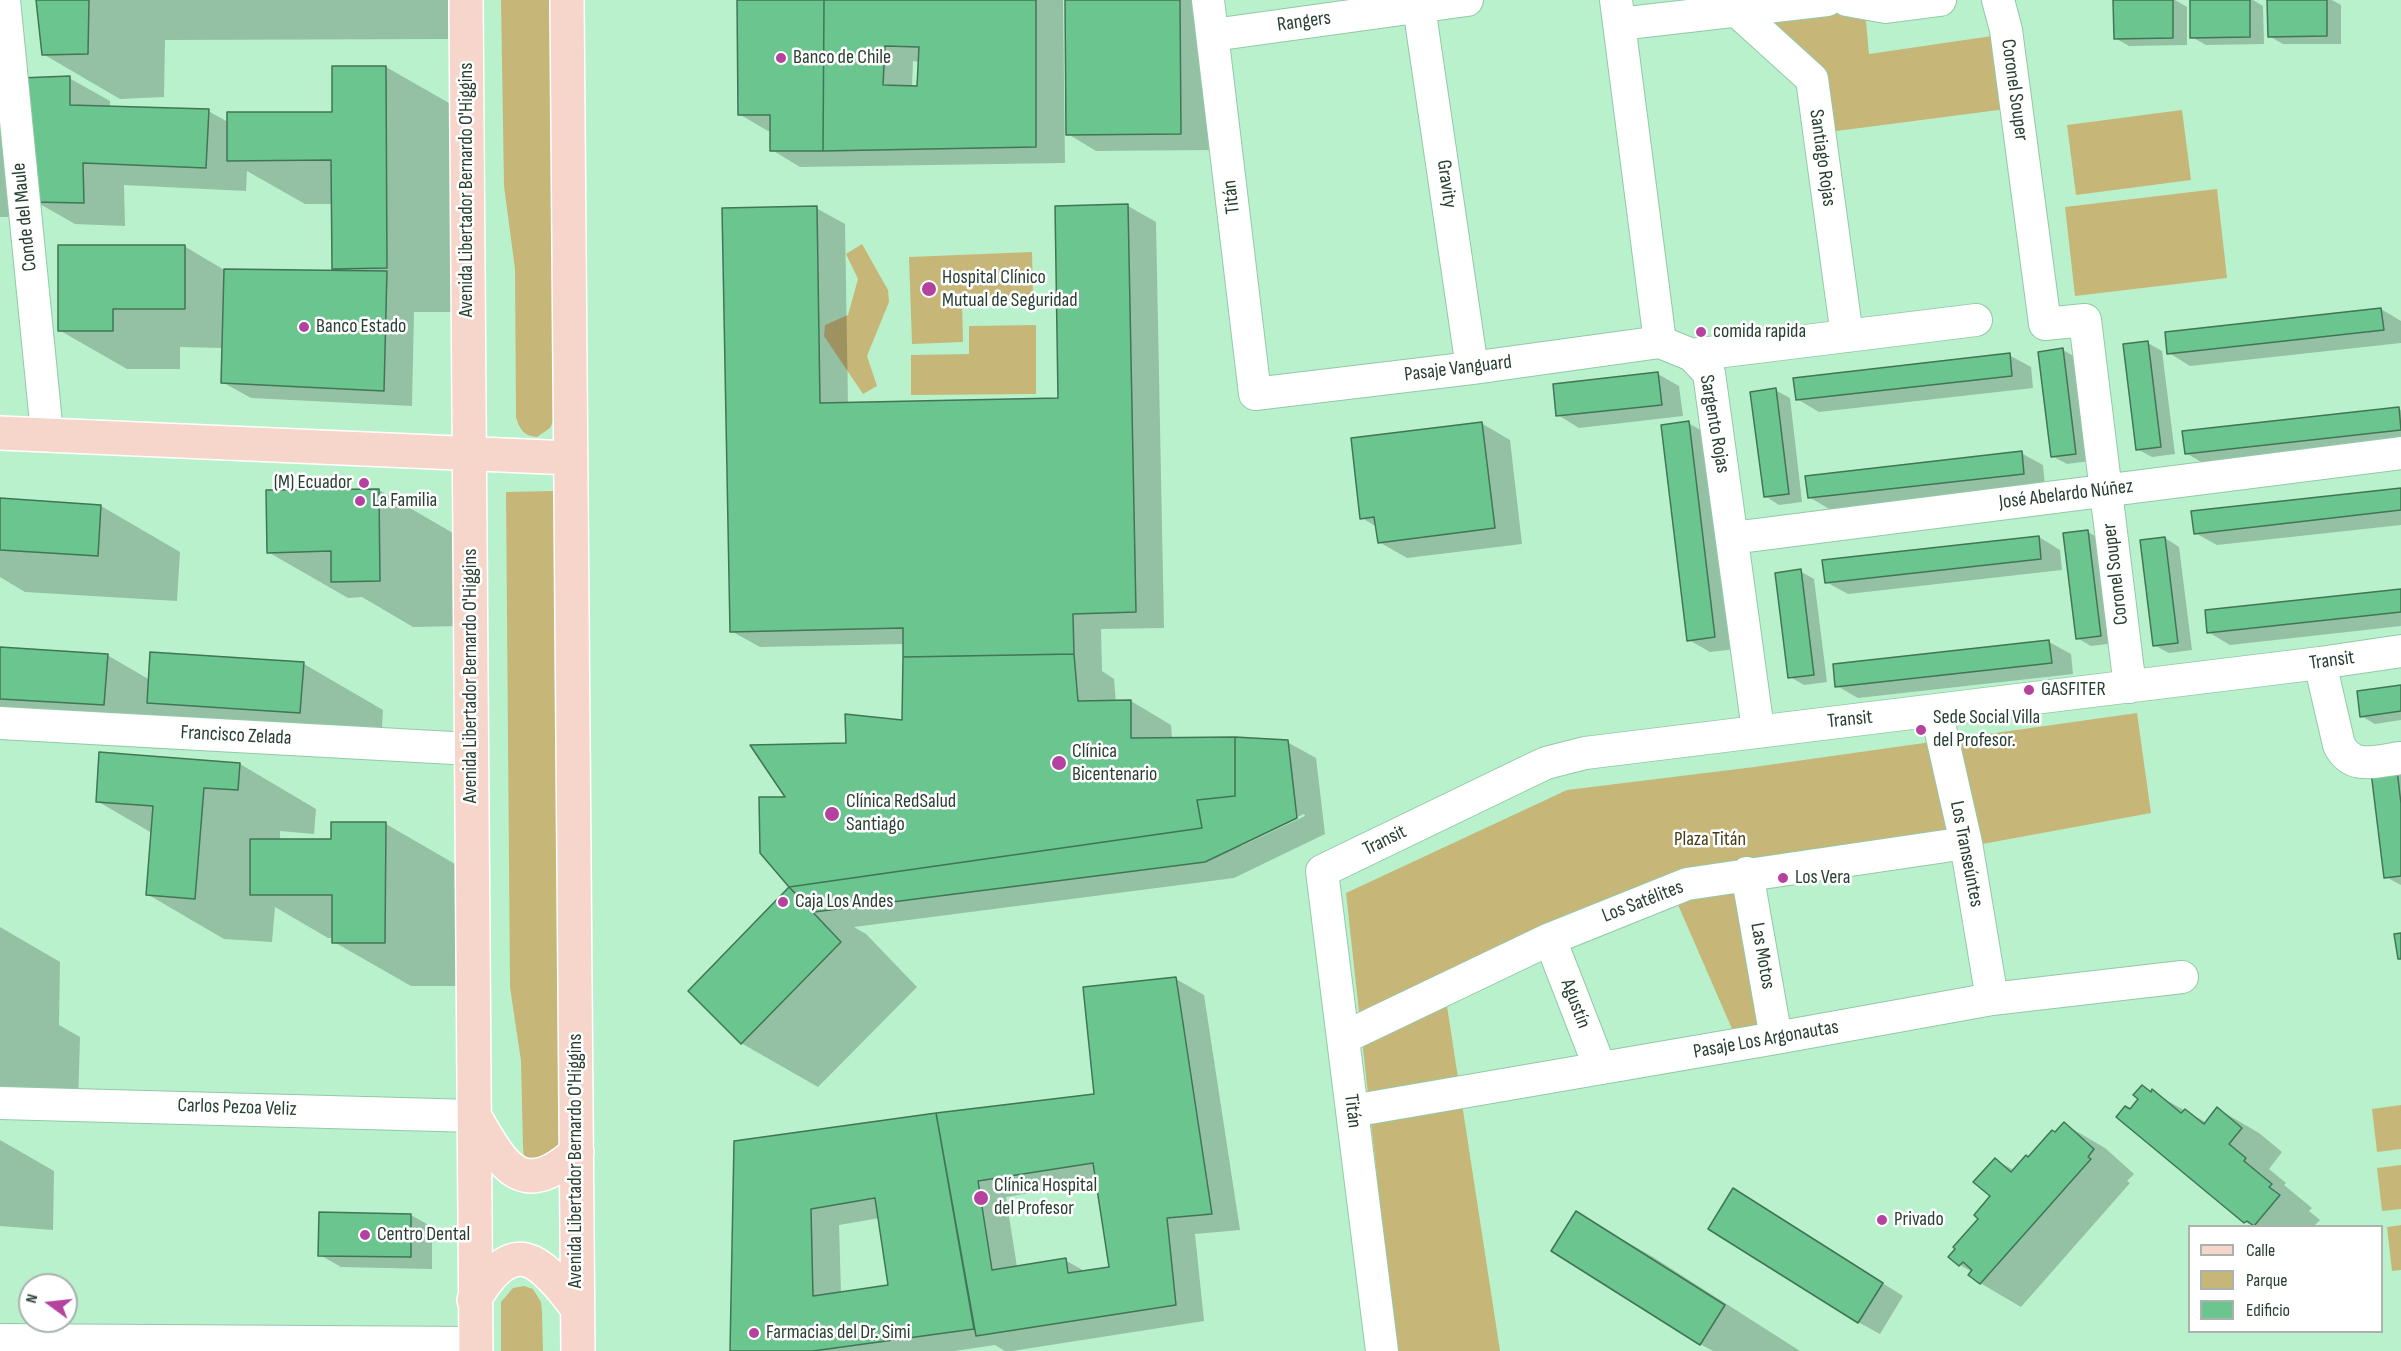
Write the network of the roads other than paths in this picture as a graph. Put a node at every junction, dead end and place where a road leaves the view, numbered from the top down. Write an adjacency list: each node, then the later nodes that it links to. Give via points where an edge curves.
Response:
1 (4, 0): 21 (street, Conde del Maule)
2 (466, 0): 23 (main road, Avenida Libertador Bernardo O'Higgins)
3 (567, 0): 24 (main road, Avenida Libertador Bernardo O'Higgins)
4 (1208, 0): 13 (street, Titán)
5 (1467, 0): 10 (street, Rangers)
6 (1827, 0): 11 (street)
7 (1847, 0): 8 (street, via 1886,7)
8 (1940, 0)
9 (1998, 0): 25 (street, Coronel Souper, via 2006,30 2045,324 2085,320)
10 (1419, 3): 13 (street, Rangers); 18 (street, Gravity)
11 (1737, 11): 12 (street); 15 (street, Santiago Rojas, via 1812,79)
12 (1618, 12): 16 (street)
13 (1213, 35): 19 (street, Titán)
14 (1976, 320): 15 (street)
15 (1847, 336): 17 (street)
16 (1660, 342): 17 (street, Sargento Rojas); 18 (street, Pasaje Vanguard)
17 (1692, 355): 26 (street, Sargento Rojas, via 1709,373)
18 (1472, 368): 19 (street, Pasaje Vanguard)
19 (1255, 393)
20 (0, 433): 21 (main road)
21 (47, 433): 23 (main road)
22 (2401, 453): 25 (street, José Abelardo Núñez)
23 (470, 455): 24 (main road); 33 (main road, Avenida Libertador Bernardo O'Higgins)
24 (571, 458): 47 (main road, Avenida Libertador Bernardo O'Higgins)
25 (2106, 490): 26 (street, José Abelardo Núñez); 29 (street, Coronel Souper)
26 (1732, 538): 32 (street, Sargento Rojas)
27 (2401, 651): 28 (street, Transit)
28 (2320, 663): 29 (street, Transit); 34 (street, via 2345,757 2356,763)
29 (2130, 687): 30 (street, Transit)
30 (1936, 710): 32 (street, Transit); 35 (street, Los Transeúntes)
31 (0, 723): 33 (street, Francisco Zelada)
32 (1758, 730): 36 (street, Transit, via 1585,753 1546,763)
33 (471, 749): 46 (main road, Avenida Libertador Bernardo O'Higgins)
34 (2401, 758)
35 (1966, 843): 37 (street, Los Satélites); 40 (street, Los Transeúntes)
36 (1322, 871): 41 (street, Titán)
37 (1747, 873): 38 (street, Los Satélites, via 1687,884); 42 (street, Las Motos)
38 (1550, 939): 41 (street, Los Satélites); 43 (street, Agustín)
39 (2182, 977): 40 (street, Pasaje Los Argonautas)
40 (1992, 999): 42 (street, Pasaje Los Argonautas)
41 (1343, 1038): 45 (street, Titán)
42 (1776, 1038): 43 (street, Pasaje Los Argonautas)
43 (1600, 1068): 45 (street, Pasaje Los Argonautas)
44 (0, 1103): 46 (street, Carlos Pezoa Veliz)
45 (1352, 1111): 53 (street, Titán)
46 (474, 1116): 47 (main road, via 498,1156 514,1172 549,1173); 48 (main road, Avenida Libertador Bernardo O'Higgins)
47 (577, 1152): 49 (main road, Avenida Libertador Bernardo O'Higgins)
48 (474, 1300): 49 (main road, via 495,1271 515,1261 528,1260 550,1274); 51 (main road, Avenida Libertador Bernardo O'Higgins)
49 (577, 1308): 52 (main road, Avenida Libertador Bernardo O'Higgins)
50 (0, 1340): 51 (street)
51 (476, 1347)
52 (578, 1351)
53 (1382, 1351)

